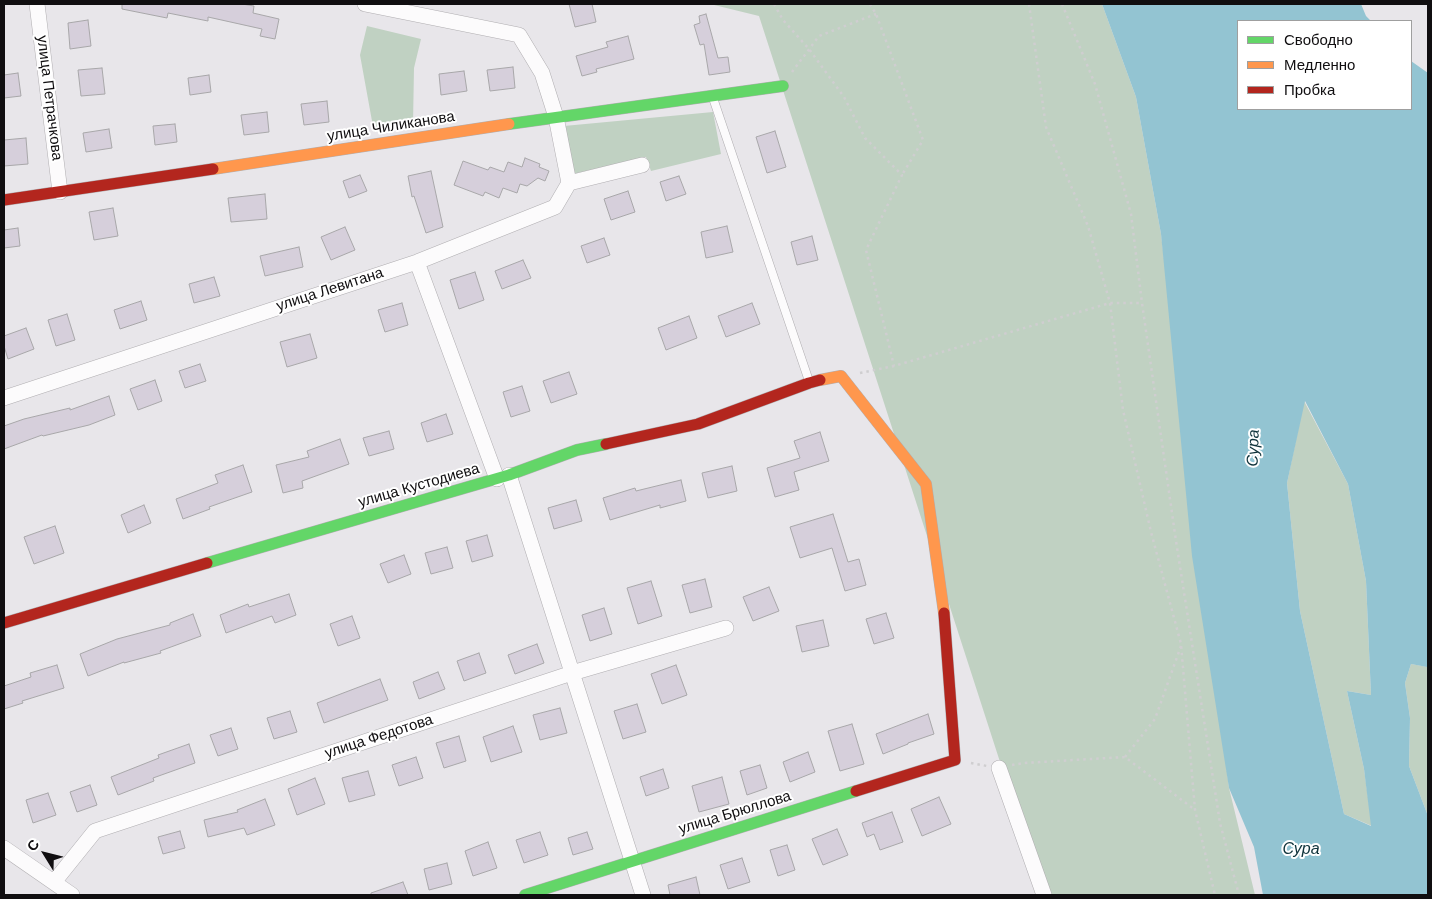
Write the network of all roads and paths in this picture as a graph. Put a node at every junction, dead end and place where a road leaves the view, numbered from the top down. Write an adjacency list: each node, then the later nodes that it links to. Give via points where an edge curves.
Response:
1 (37, 4): 15 (street, улица Петрачкова)
2 (365, 4): 11 (street, via 518,35 542,73)
3 (774, 4): 8 (path, via 783,20)
4 (870, 4): 7 (path)
5 (1029, 4): 18 (path, via 1046,127 1088,226)
6 (1062, 4): 19 (path, via 1094,84 1131,214)
7 (876, 14): 8 (path, via 819,36); 13 (path, via 923,140)
8 (809, 49): 9 (path); 13 (path, via 844,97 865,138)
9 (782, 86): 10 (street, улица Чиликанова)
10 (712, 96): 11 (street, улица Чиликанова); 22 (lane)
11 (556, 117): 14 (street); 15 (street, улица Чиликанова)
12 (642, 165): 14 (street)
13 (902, 175): 20 (path, via 866,250)
14 (569, 183): 17 (street, улица Левитана, via 555,207)
15 (60, 192): 16 (street, улица Чиликанова)
16 (4, 200)
17 (417, 262): 23 (street, улица Левитана); 24 (street)
18 (1110, 303): 19 (path); 20 (path); 27 (path, via 1123,410)
19 (1142, 303): 41 (path, via 1219,813)
20 (894, 366): 21 (path)
21 (841, 376): 22 (street, улица Кустодиева); 30 (street, via 926,484 944,619)
22 (809, 383): 24 (street, улица Кустодиева, via 698,424 577,450)
23 (4, 398)
24 (503, 477): 25 (street, улица Кустодиева); 28 (street)
25 (4, 623)
26 (726, 628): 28 (street, улица Федотова)
27 (1181, 644): 29 (path, via 1155,719); 32 (path)
28 (572, 673): 34 (street); 35 (street, улица Федотова, via 95,831)
29 (1125, 756): 31 (path, via 1024,763); 32 (path)
30 (955, 760): 31 (path); 34 (street, улица Брюллова)
31 (998, 768): 39 (street)
32 (1195, 810): 40 (path)
33 (4, 848): 35 (street)
34 (632, 861): 37 (street, улица Брюллова); 38 (street)
35 (54, 882): 36 (street)
36 (72, 895)
37 (525, 895)
38 (643, 895)
39 (1044, 895)
40 (1215, 895)
41 (1239, 895)

